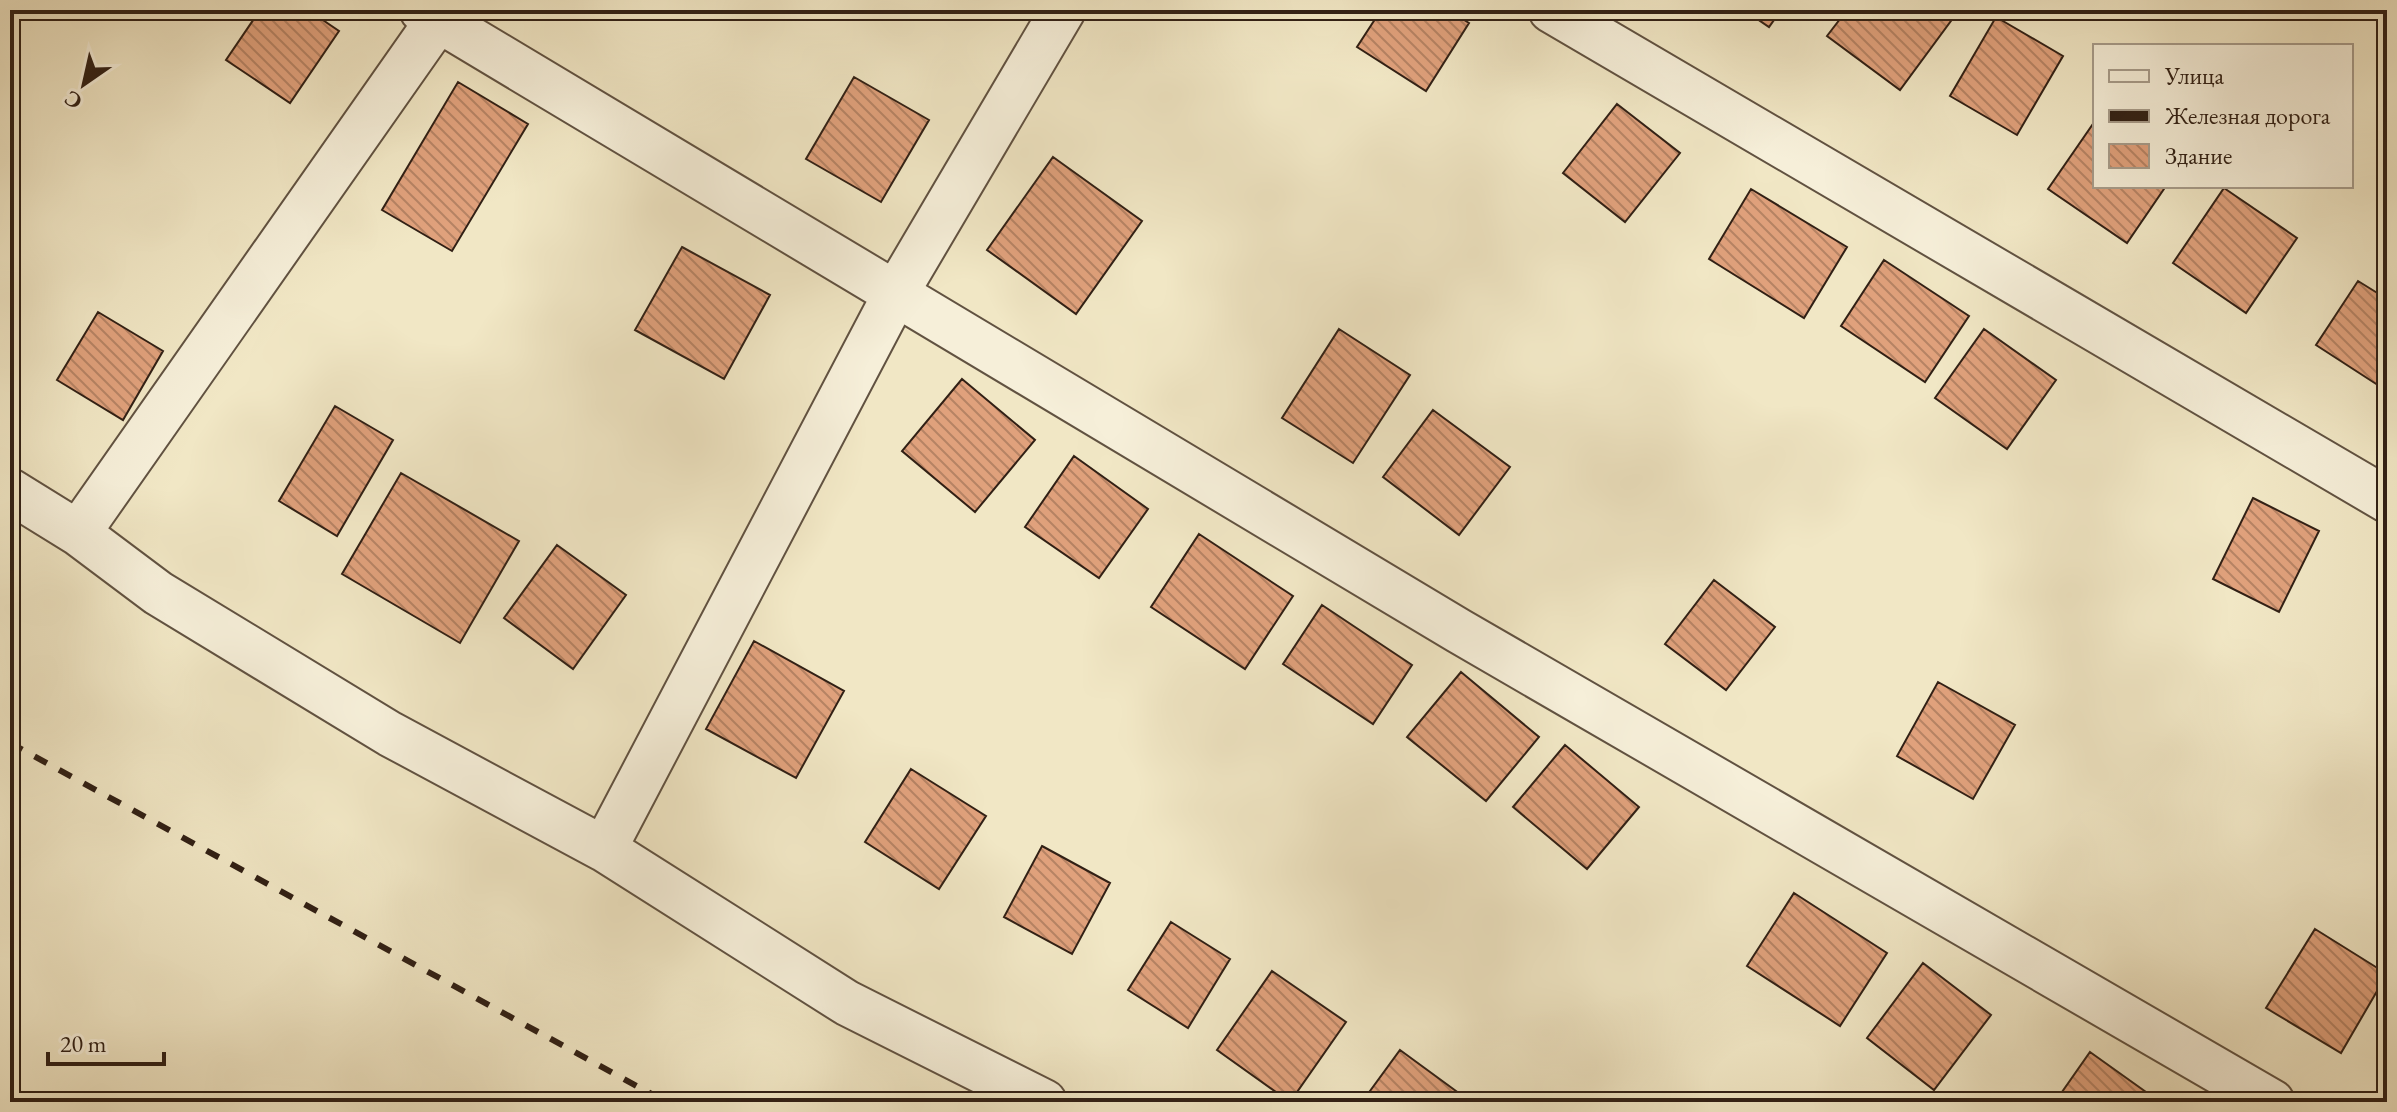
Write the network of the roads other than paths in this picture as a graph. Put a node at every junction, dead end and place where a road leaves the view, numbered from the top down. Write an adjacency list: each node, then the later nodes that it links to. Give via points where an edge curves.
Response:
1 (1063, 10): 4 (street)
2 (1551, 10): 6 (street)
3 (435, 13): 4 (street); 7 (street)
4 (896, 293): 8 (street); 10 (street, via 1459,631)
5 (10, 491): 7 (street)
6 (2387, 500)
7 (78, 533): 8 (street, via 158,593 390,734)
8 (604, 849): 9 (street, via 847,1003)
9 (1044, 1102)
10 (2272, 1102)

